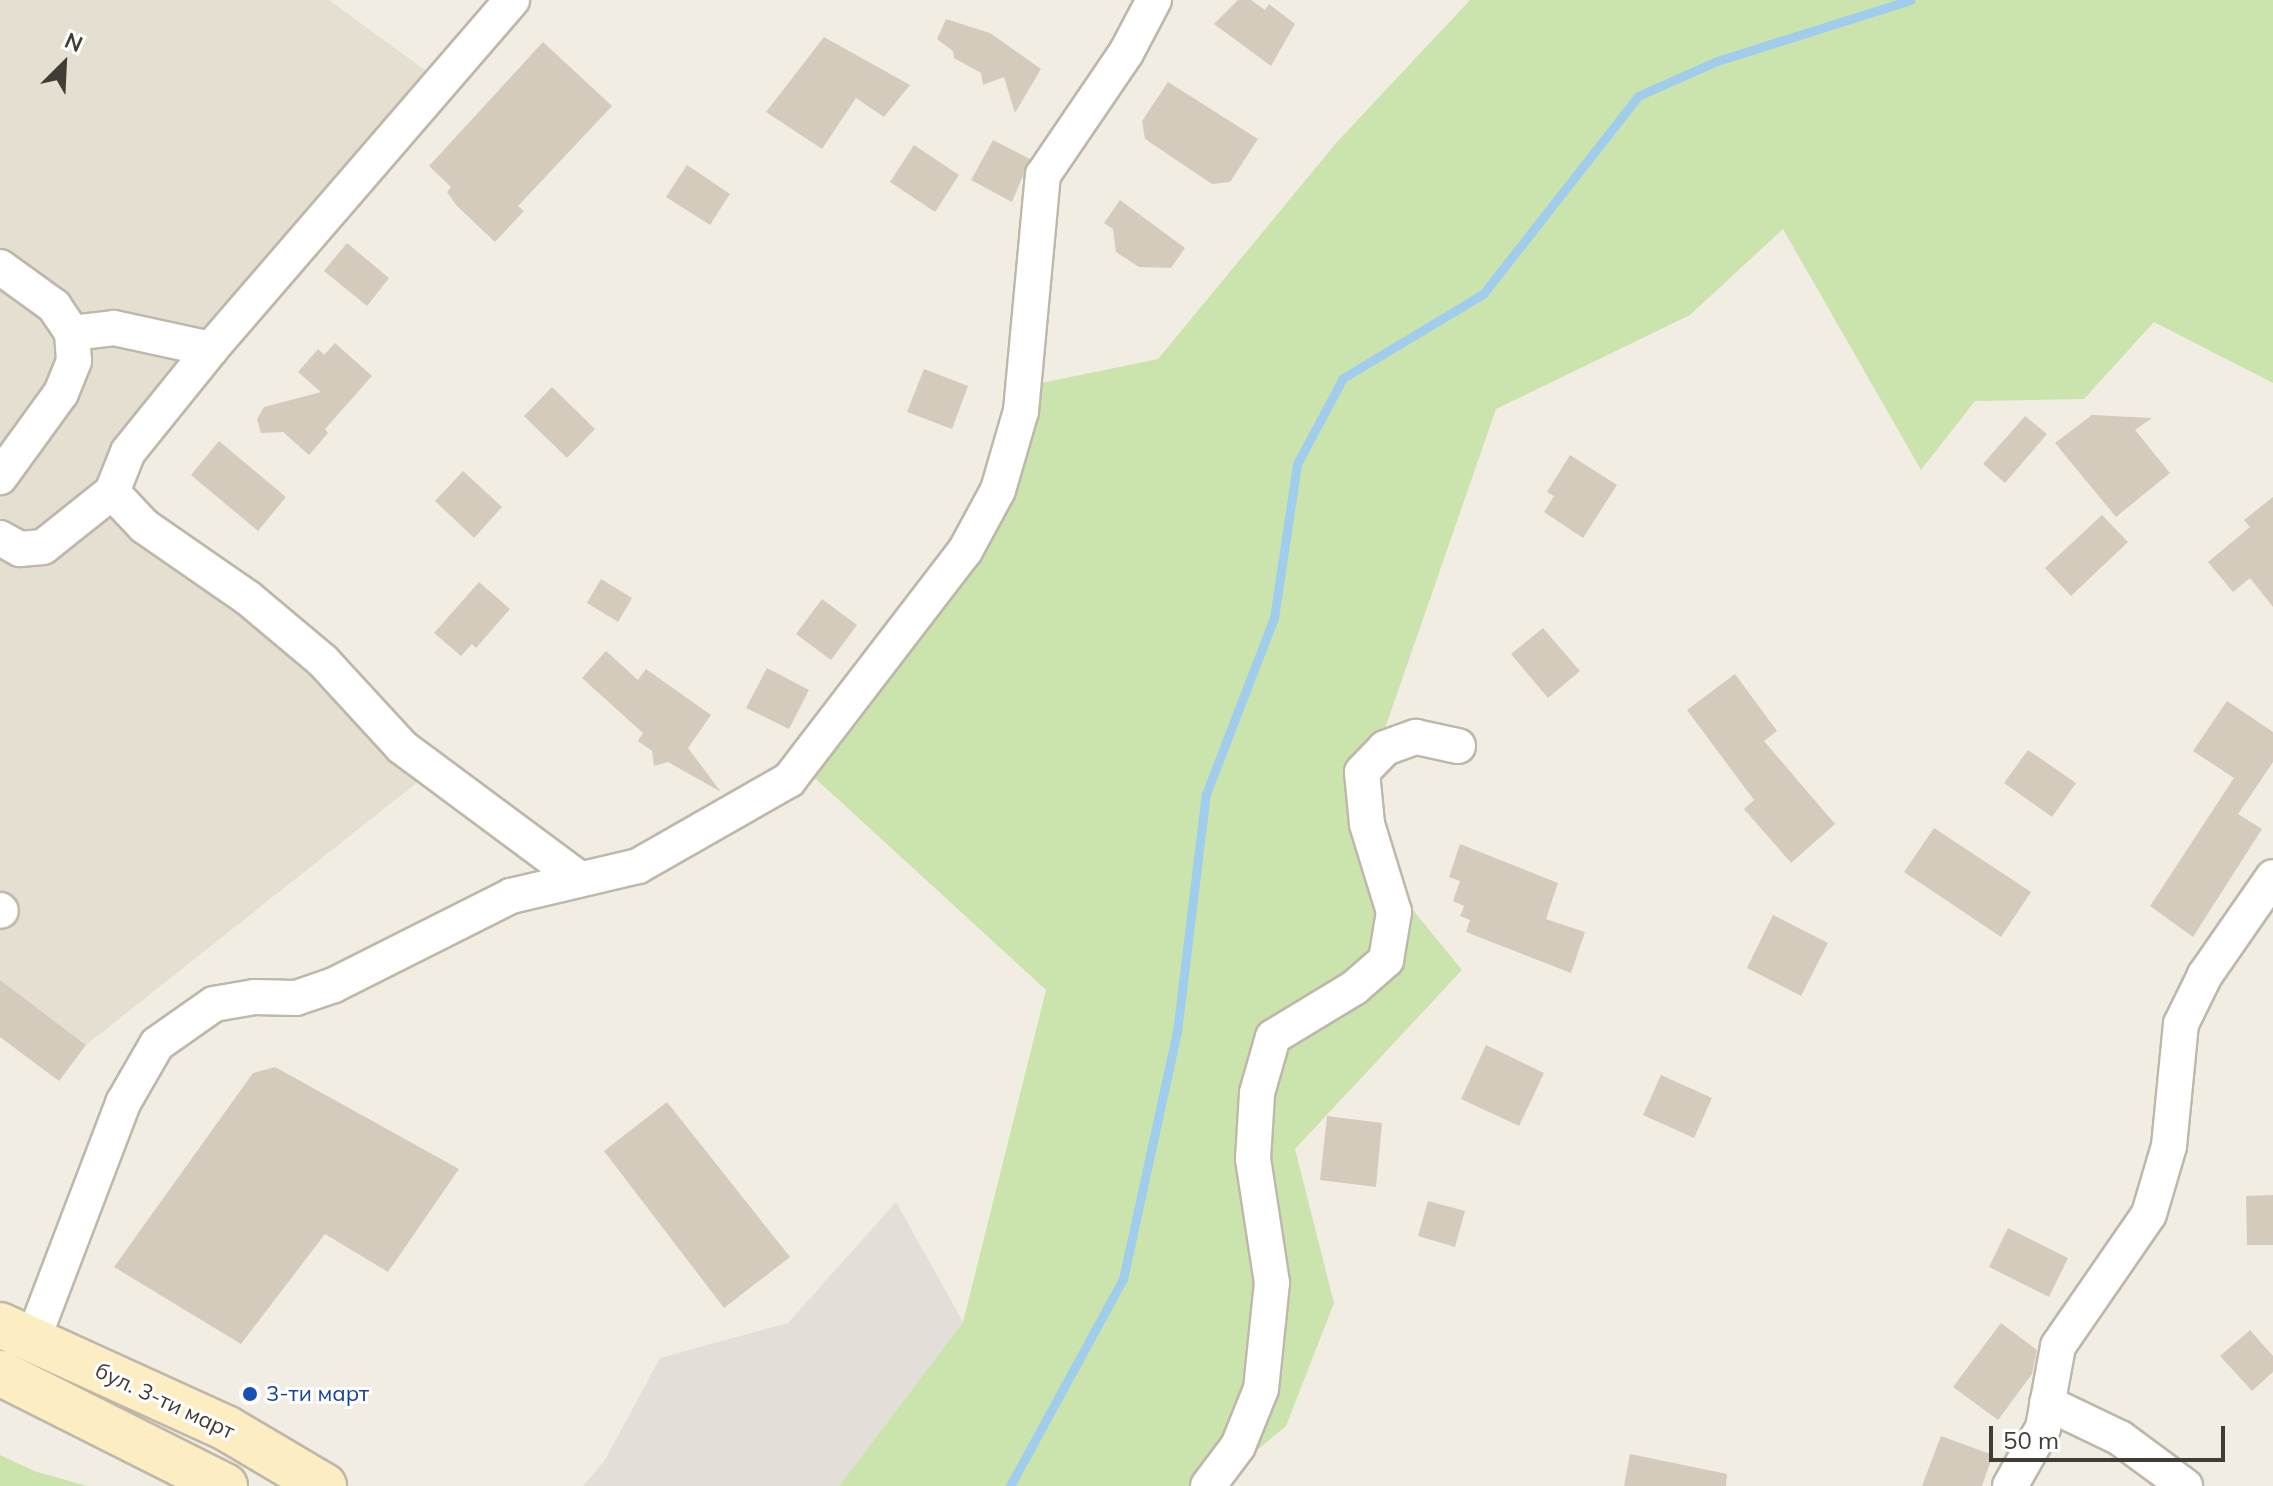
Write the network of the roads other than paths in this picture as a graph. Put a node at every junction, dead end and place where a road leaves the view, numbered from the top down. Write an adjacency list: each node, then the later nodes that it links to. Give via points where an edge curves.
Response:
1 (512, 0): 5 (street)
2 (1154, 0): 10 (street, via 1126,53 1043,175 1021,411 998,490 965,551 789,780 638,866)
3 (0, 267): 4 (street, via 54,306)
4 (72, 333): 5 (street, via 114,328); 6 (street, via 74,361 61,393)
5 (211, 349): 7 (street, via 128,452)
6 (0, 477)
7 (112, 492): 8 (street, via 43,547 20,549); 10 (street, via 144,526 248,598 323,661 402,747)
8 (0, 538)
9 (1458, 746): 17 (street, via 1416,737 1385,748 1362,772 1367,824 1394,912 1386,960 1354,988 1273,1037 1257,1093 1253,1159 1272,1283 1261,1389 1238,1446)
10 (577, 877): 12 (street, via 511,896 334,985 296,998 214,1004 157,1044 123,1103)
11 (2273, 877): 14 (street, via 2205,975 2181,1024 2169,1146 2149,1214 2058,1346)
12 (17, 1332): 16 (street, бул. 3-ти март, via 226,1428)
13 (0, 1373): 15 (street)
14 (2047, 1403): 18 (street, via 2043,1428); 19 (street, via 2120,1438)
15 (225, 1486)
16 (324, 1486)
17 (1208, 1486)
18 (2010, 1486)
19 (2185, 1486)

